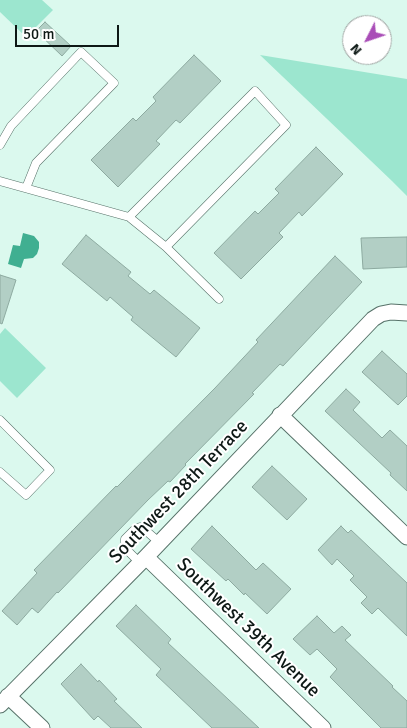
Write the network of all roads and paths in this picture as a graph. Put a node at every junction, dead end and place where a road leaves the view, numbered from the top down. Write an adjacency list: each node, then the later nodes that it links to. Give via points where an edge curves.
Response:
1 (0, 145): 3 (lane, via 11,126 81,52 114,83 36,162)
2 (0, 181): 3 (lane)
3 (26, 188): 4 (lane)
4 (129, 217): 5 (lane); 5 (lane, via 255,91 286,124)
5 (166, 247): 6 (lane)
6 (219, 299)
7 (407, 313): 8 (street, Southwest 28th Terrace, via 391,312 373,319)
8 (280, 415): 11 (street); 12 (street, Southwest 28th Terrace)
9 (0, 420): 10 (lane, via 50,470 26,496)
10 (0, 472)
11 (407, 537)
12 (160, 542): 13 (street, Southwest 28th Terrace); 13 (lane, via 144,528 136,528 129,534 125,539 126,546)
13 (143, 560): 14 (street, Southwest 28th Terrace); 16 (street, Southwest 39th Avenue)
14 (4, 701): 15 (street)
15 (42, 728)
16 (323, 728)

